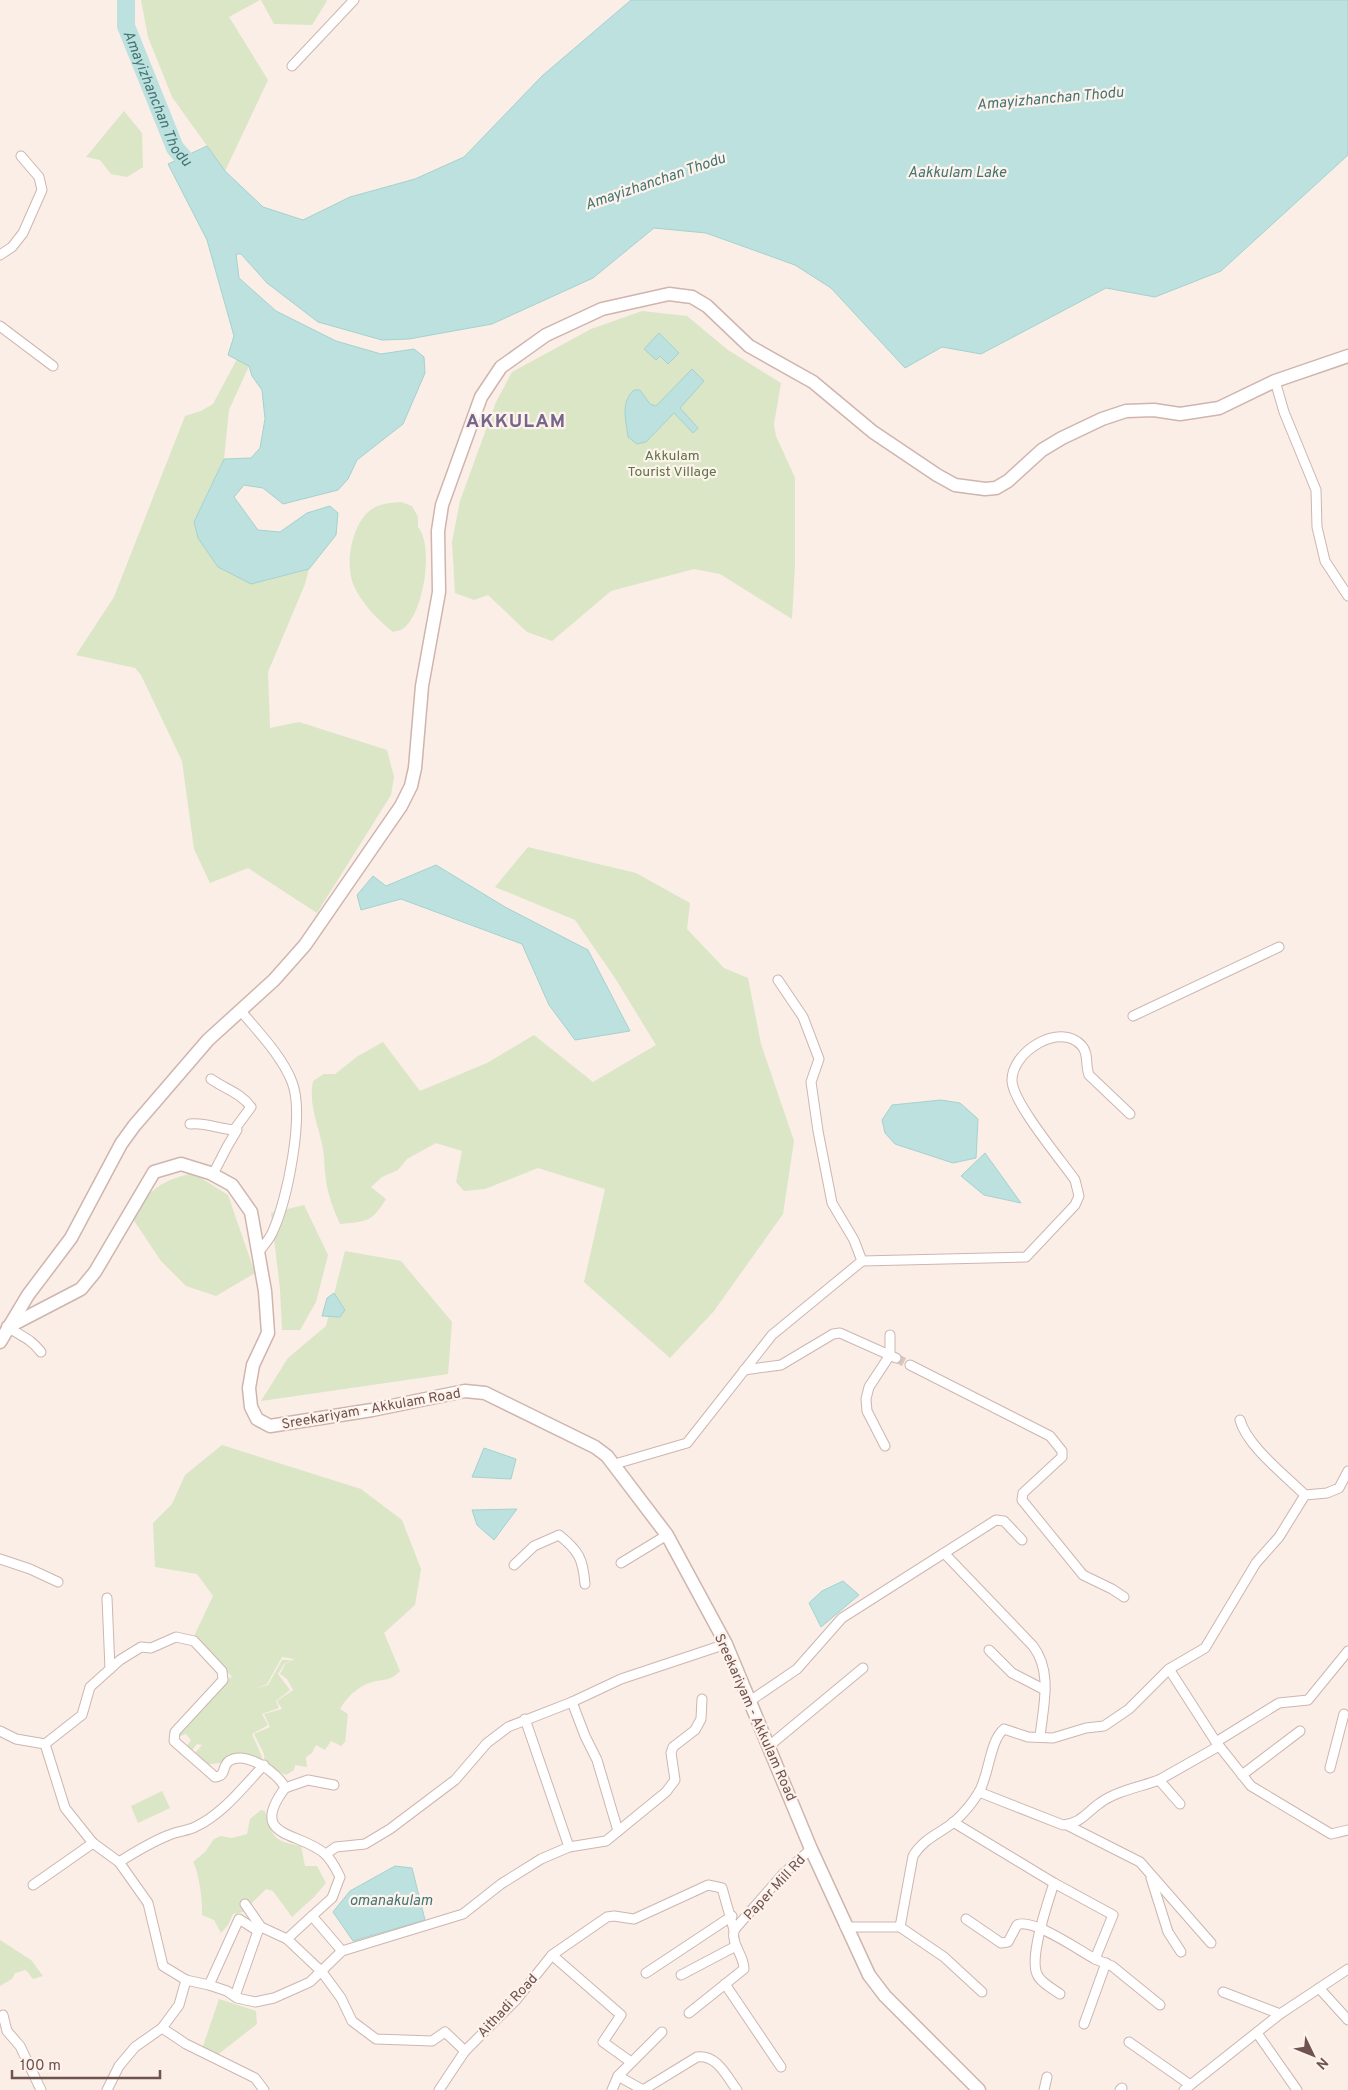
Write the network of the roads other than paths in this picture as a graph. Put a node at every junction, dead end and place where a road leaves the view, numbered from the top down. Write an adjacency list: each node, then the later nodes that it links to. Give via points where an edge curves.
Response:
1 (354, 0): 2 (street)
2 (292, 66)
3 (21, 156): 4 (street, via 39,177 42,190 23,233 12,247)
4 (0, 255)
5 (0, 326): 7 (street)
6 (1348, 356): 8 (main road)
7 (53, 366)
8 (1275, 382): 9 (street, via 1316,490 1317,526 1325,561); 12 (main road, via 1218,408 1180,414 1154,410 1126,411 1102,419 1042,450 1008,481 996,488 985,489 955,485 937,475 874,432 813,382 749,346 692,297 669,294 602,309 546,335 502,367 481,398 442,505 438,531 439,592 422,686 411,786 401,806 305,945)
9 (1348, 596)
10 (1279, 947): 13 (street)
11 (778, 980): 20 (street, via 803,1018 819,1059 811,1082 832,1203 854,1240)
12 (241, 1011): 19 (street, via 285,1068 297,1101 295,1139 286,1189 273,1232); 21 (main road, via 208,1040 134,1126 121,1144 71,1238)
13 (1133, 1016)
14 (211, 1079): 17 (street, via 242,1095 252,1107)
15 (1130, 1114): 20 (street, via 1089,1074 1082,1045 1067,1037 1046,1039 1028,1050 1018,1063 1012,1081 1019,1100 1075,1180 1079,1196 1075,1205 1026,1257)
16 (190, 1124): 17 (street)
17 (234, 1130): 18 (street, via 238,1130 226,1146)
18 (213, 1174): 19 (main road, Sreekariyam - Akkulam Road, via 232,1185 251,1212); 21 (main road, Sreekariyam - Akkulam Road, via 181,1164 154,1172 109,1250 81,1289)
19 (258, 1253): 30 (main road, Sreekariyam - Akkulam Road, via 268,1333 253,1365 249,1388 257,1419 270,1426 465,1392 485,1393 595,1447)
20 (862, 1261): 27 (street, via 772,1335)
21 (8, 1327): 23 (main road); 24 (street, via 31,1340)
22 (890, 1335): 25 (street)
23 (0, 1342)
24 (41, 1352)
25 (893, 1356): 27 (street, via 840,1333 781,1365); 29 (street, via 869,1387 866,1399 867,1411)
26 (910, 1365): 41 (street, via 1050,1436 1062,1451 1062,1457 1023,1492 1022,1500 1083,1575)
27 (744, 1370): 30 (street, via 687,1442)
28 (1240, 1420): 32 (street, via 1255,1448)
29 (885, 1446)
30 (615, 1464): 33 (main road, Sreekariyam - Akkulam Road)
31 (1348, 1472): 32 (street, via 1339,1488)
32 (1305, 1494): 48 (street, via 1279,1537 1256,1562 1205,1648)
33 (667, 1535): 37 (street); 43 (main road, Sreekariyam - Akkulam Road)
34 (1022, 1540): 35 (street, via 999,1519)
35 (944, 1553): 49 (street, via 1038,1653 1044,1667); 51 (street, via 842,1618 797,1669)
36 (0, 1559): 39 (street)
37 (621, 1563)
38 (514, 1565): 40 (street, via 534,1546 559,1536 569,1543 583,1563)
39 (58, 1582)
40 (585, 1584)
41 (1124, 1597)
42 (107, 1598): 47 (street)
43 (726, 1644): 51 (main road, Sreekariyam - Akkulam Road); 52 (street, via 621,1679)
44 (989, 1650): 49 (street, via 1012,1673)
45 (1348, 1651): 59 (street, via 1308,1700 1280,1703)
46 (863, 1668): 60 (street)
47 (110, 1669): 58 (street, via 90,1687 82,1715); 61 (street, via 141,1647 151,1648 176,1637 194,1640 222,1671 223,1680 174,1732 174,1741 215,1777 220,1777 226,1765 236,1759)
48 (1169, 1669): 57 (street, via 1128,1709 1104,1726); 59 (street)
49 (1045, 1690): 57 (street)
50 (702, 1698): 72 (street, via 701,1719 695,1730 671,1753 675,1780 666,1792)
51 (750, 1701): 60 (main road, Sreekariyam - Akkulam Road)
52 (572, 1702): 54 (street); 72 (street, via 597,1760)
53 (1344, 1714): 62 (street)
54 (525, 1719): 74 (street); 76 (street, via 487,1743 455,1780 390,1829 365,1844 336,1847)
55 (0, 1731): 58 (street, via 16,1739)
56 (1300, 1731): 63 (street)
57 (1040, 1738): 67 (street, via 1004,1729 997,1734)
58 (45, 1744): 73 (street, via 65,1808)
59 (1217, 1744): 63 (street); 64 (street)
60 (769, 1746): 75 (main road, Sreekariyam - Akkulam Road)
61 (264, 1765): 66 (street); 77 (street, via 235,1795 195,1828 172,1833)
62 (1330, 1768)
63 (1242, 1775): 71 (street, via 1251,1786 1331,1834)
64 (1159, 1780): 68 (street); 70 (street, via 1112,1796 1100,1802 1082,1819)
65 (334, 1785): 66 (street, via 308,1780)
66 (286, 1788): 76 (street, via 271,1809 272,1821 283,1833)
67 (979, 1792): 69 (street); 70 (street)
68 (1180, 1804)
69 (953, 1822): 79 (street); 86 (street, via 919,1845 913,1856)
70 (1068, 1825): 78 (street, via 1135,1860)
71 (1348, 1830)
72 (618, 1831): 74 (street, via 606,1841)
73 (92, 1843): 77 (street); 80 (street)
74 (570, 1847): 93 (street, via 526,1867 464,1914)
75 (811, 1848): 85 (main road, Sreekariyam - Akkulam Road); 89 (street, Paper Mill Rd, via 784,1872)
76 (326, 1854): 82 (street, via 340,1877 332,1898)
77 (119, 1862): 102 (street, via 148,1903 163,1966)
78 (1150, 1874): 91 (street); 94 (street, via 1168,1932)
79 (1054, 1883): 87 (street); 96 (street, via 1113,1914)
80 (33, 1884)
81 (246, 1904): 88 (street)
82 (312, 1916): 90 (street); 93 (street)
83 (732, 1916): 89 (street, Paper Mill Rd); 95 (street, Paper Mill Rd, via 722,1888 708,1885 634,1918 608,1917); 100 (street)
84 (966, 1919): 87 (street, via 1001,1943 1008,1942 1021,1923)
85 (845, 1927): 86 (street); 132 (main road, Sreekariyam - Akkulam Road, via 869,1975 885,1996)
86 (900, 1927): 106 (street, via 944,1957)
87 (1039, 1928): 96 (street); 108 (street, via 1036,1973)
88 (259, 1929): 90 (street); 104 (street, via 239,1919); 109 (street)
89 (734, 1930): 92 (street)
90 (287, 1939): 99 (street)
91 (1210, 1943)
92 (736, 1946): 101 (street); 103 (street, via 744,1969)
93 (342, 1950): 99 (street)
94 (1180, 1952)
95 (552, 1956): 120 (street, Aithadi Road, via 516,2000); 121 (street, via 621,2015 603,2042)
96 (1095, 1959): 97 (street)
97 (1106, 1962): 110 (street); 115 (street)
98 (1348, 1969): 105 (street)
99 (322, 1972): 109 (street, via 310,1982 274,1998 255,2002); 120 (street, via 341,1998 352,2021 376,2039 432,2041 445,2032)
100 (646, 1974)
101 (681, 1975)
102 (186, 1980): 104 (street); 116 (street, via 179,2006)
103 (725, 1984): 111 (street); 122 (street)
104 (209, 1985): 109 (street)
105 (1319, 1988): 112 (street); 114 (street)
106 (982, 1992)
107 (1223, 1992): 112 (street)
108 (1060, 1994)
109 (235, 1996)
110 (1160, 2005)
111 (689, 2013)
112 (1280, 2014): 118 (street)
113 (3, 2015): 126 (street, via 7,2031 20,2046)
114 (1348, 2020)
115 (1084, 2024)
116 (162, 2028): 127 (street, via 135,2046 119,2066); 128 (street, via 186,2044 255,2078)
117 (662, 2032): 121 (street)
118 (1257, 2033): 125 (street); 134 (street)
119 (1129, 2042): 125 (street)
120 (465, 2051): 129 (street, Aithadi Road)
121 (631, 2062): 123 (street)
122 (781, 2067)
123 (618, 2076): 130 (street); 131 (street, via 643,2090 697,2057 704,2056 714,2060)
124 (1047, 2077): 133 (street)
125 (1186, 2087)
126 (41, 2090)
127 (107, 2090)
128 (264, 2090)
129 (439, 2090)
130 (612, 2090)
131 (738, 2090)
132 (979, 2090)
133 (1044, 2090)
134 (1296, 2090)

